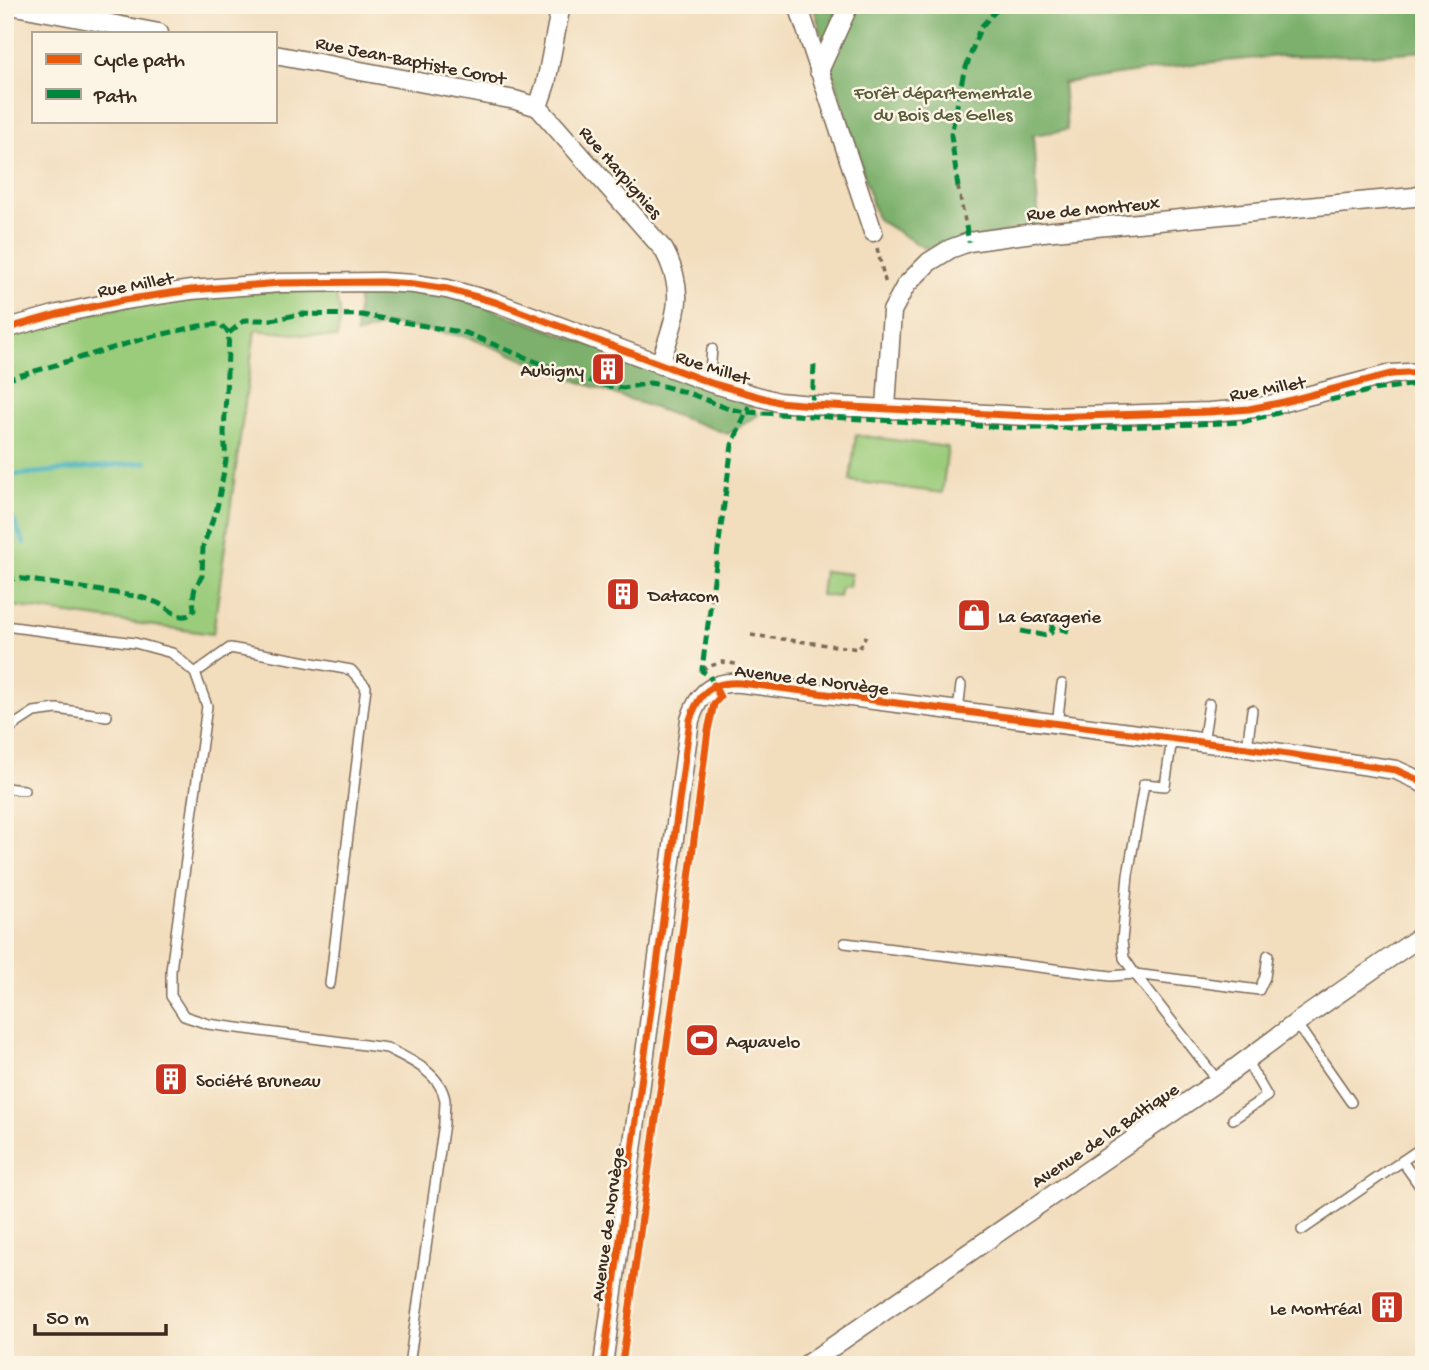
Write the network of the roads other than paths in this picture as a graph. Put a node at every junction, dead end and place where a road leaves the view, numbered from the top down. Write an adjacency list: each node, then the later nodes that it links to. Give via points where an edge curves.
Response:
1 (10, 5): 5 (street)
2 (561, 5): 8 (street)
3 (798, 5): 7 (street)
4 (849, 5): 7 (street)
5 (154, 32)
6 (276, 55): 8 (street, Rue Jean-Baptiste Corot)
7 (820, 71): 10 (street)
8 (538, 107): 13 (street, Rue Harpignies, via 664,250 673,268 676,315)
9 (1424, 194): 16 (street, Rue de Montreux, via 1033,233 950,249 906,285 892,311)
10 (873, 232)
11 (5, 329): 13 (street, Rue Millet, via 111,302 191,290 280,283 414,284 484,299)
12 (712, 349): 15 (lane)
13 (660, 365): 15 (street, Rue Millet)
14 (1424, 372): 16 (street, Rue Millet, via 1391,374 1249,409 1209,412 1047,417)
15 (709, 383): 16 (street, Rue Millet, via 778,402)
16 (887, 408)
17 (5, 626): 18 (lane, via 135,643 172,653)
18 (195, 673): 37 (lane, via 230,648 351,670 366,687); 48 (lane, via 206,706 170,970 171,996 184,1016 208,1024 387,1048 433,1076 445,1098 444,1123)
19 (1062, 684): 25 (lane)
20 (961, 685): 23 (lane)
21 (1209, 704): 28 (lane)
22 (1252, 710): 29 (lane)
23 (958, 712): 25 (street, Avenue de Norvège); 49 (street, Avenue de Norvège, via 730,682 714,685 698,701 690,720)
24 (107, 716): 26 (lane, via 57,709 34,712)
25 (1057, 723): 27 (street, Avenue de Norvège)
26 (5, 731)
27 (1172, 739): 28 (street, Avenue de Norvège); 36 (lane, via 1166,786 1144,785 1128,875 1122,942 1124,958)
28 (1203, 743): 29 (street, Avenue de Norvège)
29 (1247, 748): 30 (street, Avenue de Norvège, via 1396,770)
30 (1424, 784)
31 (5, 788): 32 (lane)
32 (24, 790)
33 (1424, 934): 38 (street, Avenue de la Baltique)
34 (845, 943): 36 (lane, via 1111,976)
35 (1268, 955): 36 (lane, via 1259,990)
36 (1135, 974): 40 (lane)
37 (330, 984)
38 (1296, 1023): 39 (street, Avenue de la Baltique); 41 (lane)
39 (1246, 1060): 40 (street, Avenue de la Baltique); 42 (lane, via 1267,1096)
40 (1218, 1081): 47 (street, Avenue de la Baltique)
41 (1351, 1102)
42 (1233, 1119)
43 (1424, 1146): 44 (lane)
44 (1402, 1161): 45 (lane); 46 (lane)
45 (1424, 1192)
46 (1302, 1230)
47 (817, 1362)
48 (409, 1365)
49 (603, 1365)

